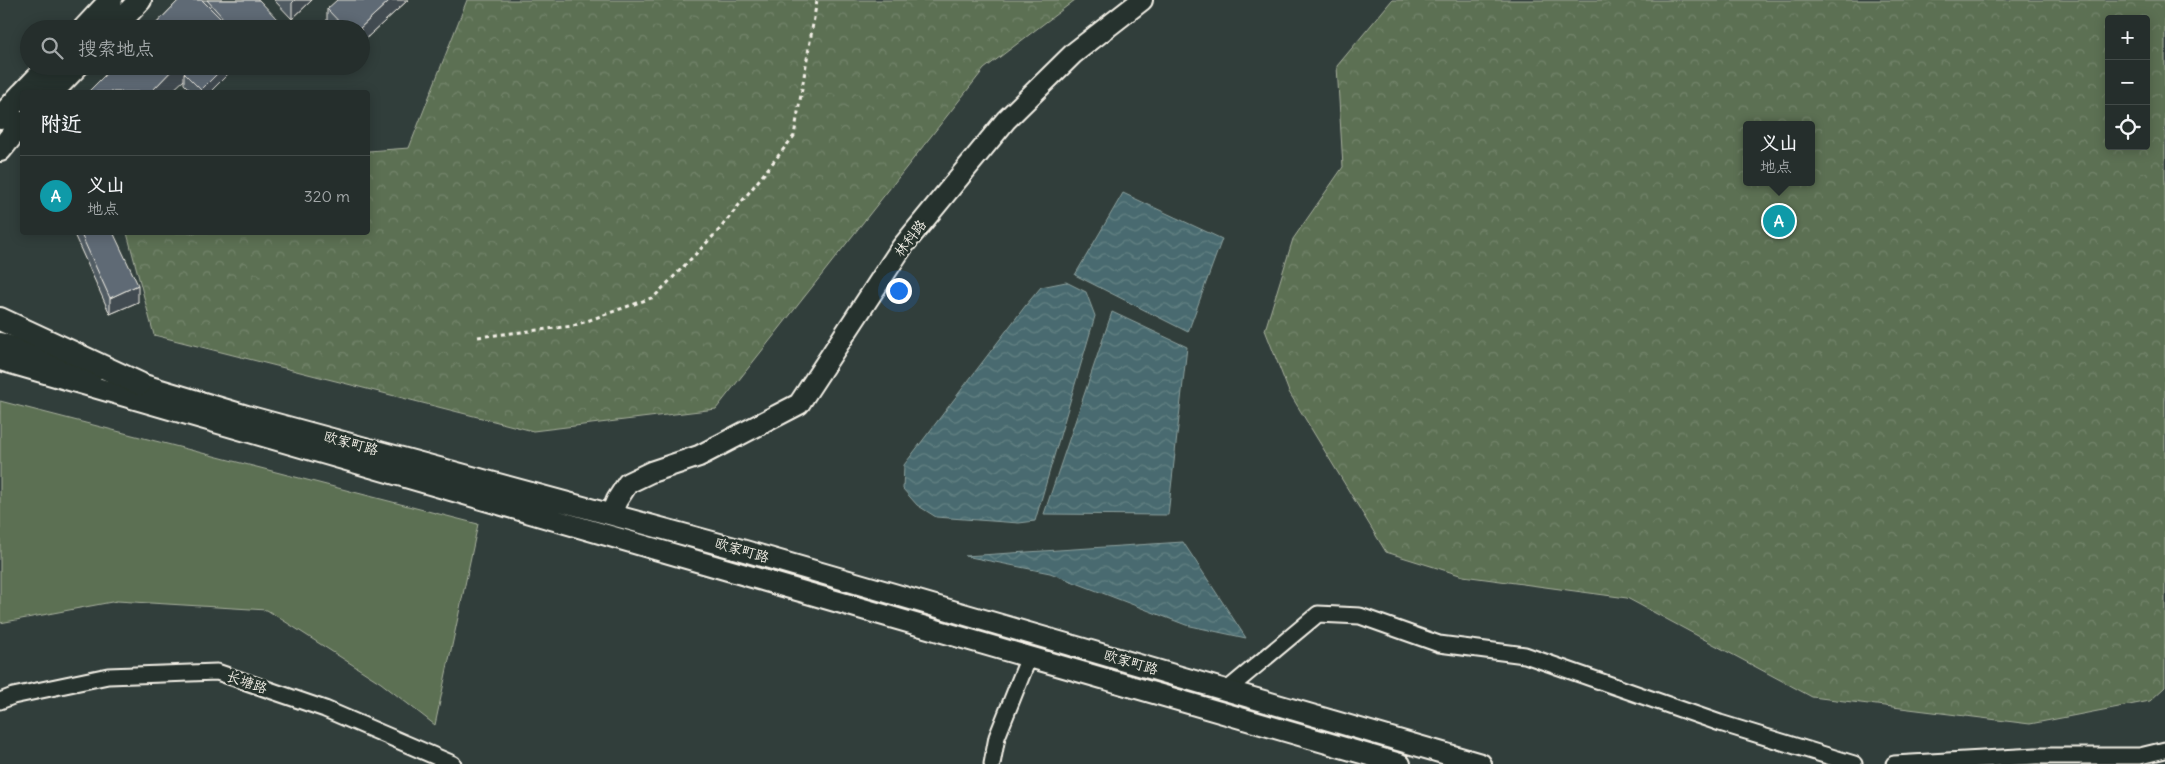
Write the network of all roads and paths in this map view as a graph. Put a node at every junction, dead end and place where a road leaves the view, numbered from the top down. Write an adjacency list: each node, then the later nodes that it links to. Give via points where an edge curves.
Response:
1 (111, 0): 5 (main road)
2 (140, 0): 6 (main road)
3 (817, 0): 16 (path, via 794,136 719,230 654,297 573,326)
4 (1142, 0): 20 (main road, 林科路, via 1074,54 1006,120 902,247 799,404 699,456 628,483)
5 (92, 20)
6 (121, 20)
7 (40, 75): 9 (main road)
8 (68, 75): 10 (main road)
9 (26, 90)
10 (54, 90)
11 (20, 96): 12 (main road)
12 (0, 118)
13 (20, 125): 14 (main road)
14 (0, 150)
15 (0, 319): 19 (main road)
16 (478, 336)
17 (0, 343): 19 (main road, 欧家町路)
18 (0, 360): 21 (main road, 欧家町路)
19 (140, 384): 20 (main road, 欧家町路)
20 (612, 514): 22 (main road, 欧家町路)
21 (1029, 657): 26 (street, via 997,737); 27 (main road, 欧家町路)
22 (1227, 690): 28 (main road, 欧家町路); 29 (street, via 1318,614 1360,616 1439,644 1525,655 1720,724)
23 (0, 701): 25 (street, 长塘路, via 108,676 217,672 326,709)
24 (2165, 750): 30 (street, via 2140,756 2036,756)
25 (453, 764)
26 (992, 764)
27 (1400, 764)
28 (1481, 764)
29 (1854, 764)
30 (1894, 764)

